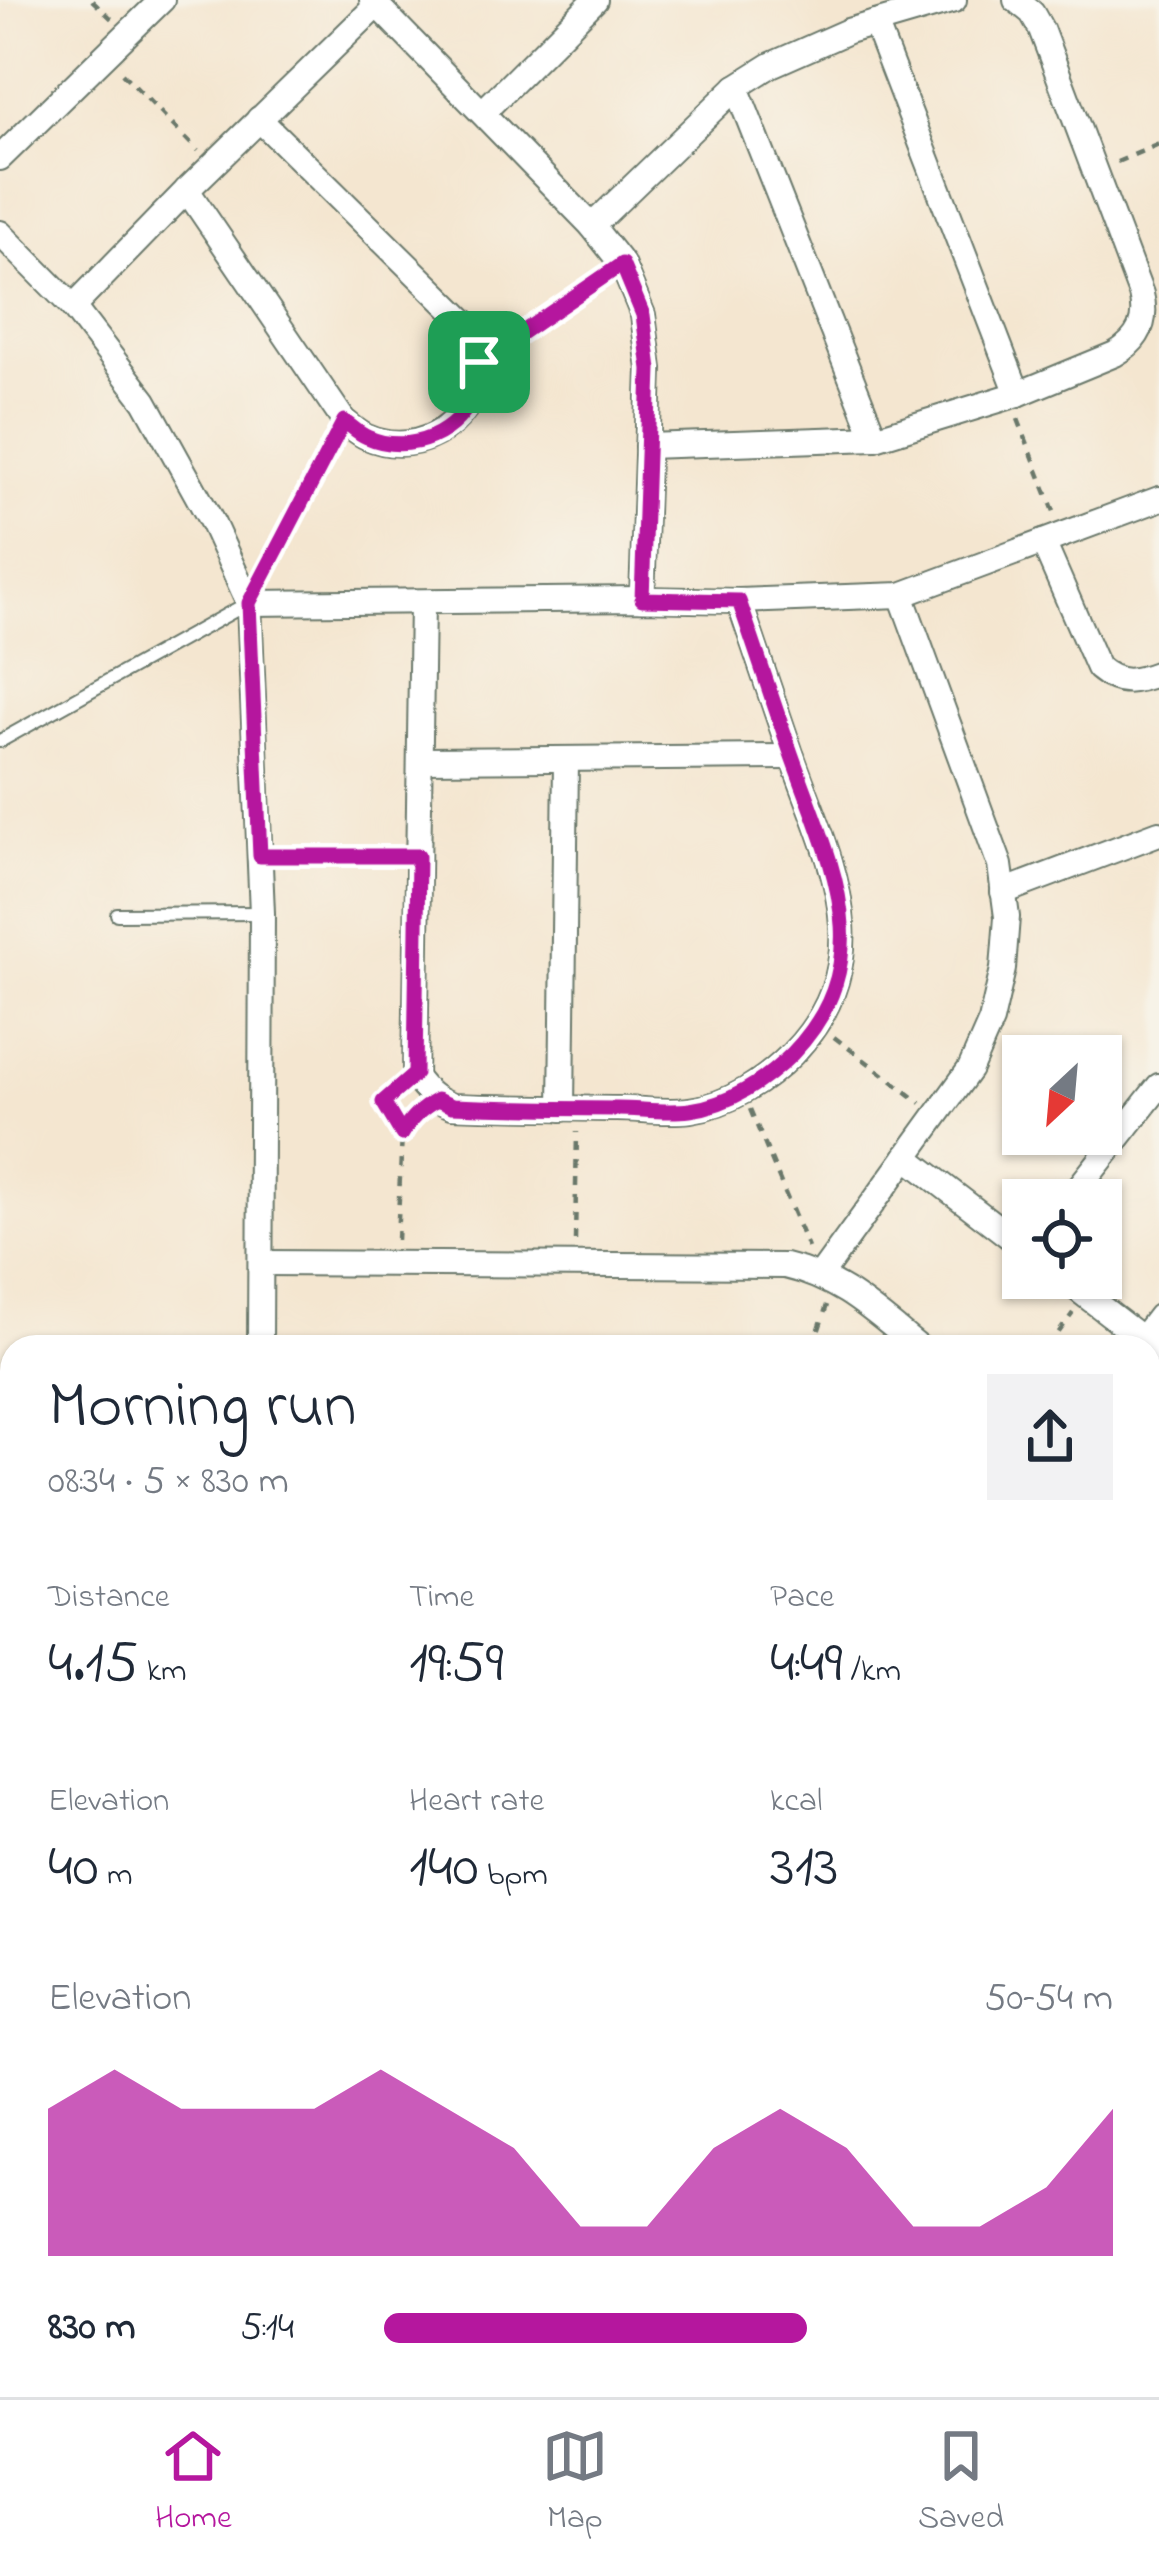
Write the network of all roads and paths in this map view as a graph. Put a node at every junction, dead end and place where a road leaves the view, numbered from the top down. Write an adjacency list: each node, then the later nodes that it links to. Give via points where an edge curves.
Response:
1 (162, 0): 7 (street)
2 (595, 0): 9 (street)
3 (954, 0): 6 (street)
4 (1016, 0): 14 (street, via 1041,29)
5 (374, 3): 9 (street); 10 (street)
6 (875, 23): 8 (street); 21 (street)
7 (105, 56): 12 (street); 13 (path)
8 (736, 87): 16 (street); 23 (street)
9 (483, 112): 16 (street)
10 (260, 119): 13 (street); 20 (street, via 466,323)
11 (1159, 144): 14 (path)
12 (0, 158)
13 (212, 165): 15 (street)
14 (1095, 171): 21 (street, via 1141,294 1143,323 1128,346)
15 (187, 190): 19 (street); 22 (street)
16 (592, 226): 18 (street)
17 (0, 233): 19 (street)
18 (622, 264): 20 (path); 24 (street, via 643,315)
19 (73, 307): 31 (street, via 145,401)
20 (479, 362): 22 (street, via 464,413 419,442 379,441)
21 (1013, 395): 23 (street); 26 (path)
22 (344, 421): 31 (path)
23 (874, 438): 24 (street)
24 (647, 446): 28 (street)
25 (1159, 499): 26 (street)
26 (1053, 539): 27 (street); 32 (street, via 1098,668 1121,682)
27 (901, 596): 29 (street); 40 (street)
28 (642, 599): 29 (street); 30 (street)
29 (739, 601): 34 (street)
30 (422, 602): 31 (street); 36 (street)
31 (249, 603): 33 (lane); 38 (street)
32 (1159, 674)
33 (0, 741)
34 (792, 757): 35 (street); 43 (street, via 843,910 842,955)
35 (566, 759): 36 (street); 48 (street)
36 (420, 760): 39 (street)
37 (1159, 832): 40 (street)
38 (260, 856): 39 (path); 41 (street)
39 (418, 856): 44 (street)
40 (1004, 892): 49 (street, via 1004,969 991,1021)
41 (262, 913): 42 (lane); 54 (street)
42 (117, 914)
43 (815, 1023): 46 (street, via 774,1072); 49 (path)
44 (415, 1074): 47 (street); 50 (path, via 383,1102)
45 (1159, 1086): 52 (street)
46 (743, 1093): 48 (street, via 692,1110); 57 (path)
47 (437, 1100): 48 (street); 50 (path)
48 (570, 1109): 56 (path)
49 (937, 1115): 51 (street)
50 (402, 1134): 55 (path)
51 (906, 1157): 53 (street); 57 (street)
52 (1086, 1179)
53 (1002, 1231)
54 (262, 1263): 55 (street); 60 (street)
55 (396, 1264): 56 (street)
56 (575, 1265): 57 (street, via 784,1267)
57 (827, 1279): 61 (path); 62 (street)
58 (1084, 1299): 63 (path)
59 (1090, 1299): 64 (street)
60 (260, 1335)
61 (815, 1335)
62 (902, 1335)
63 (1057, 1335)
64 (1136, 1335)

